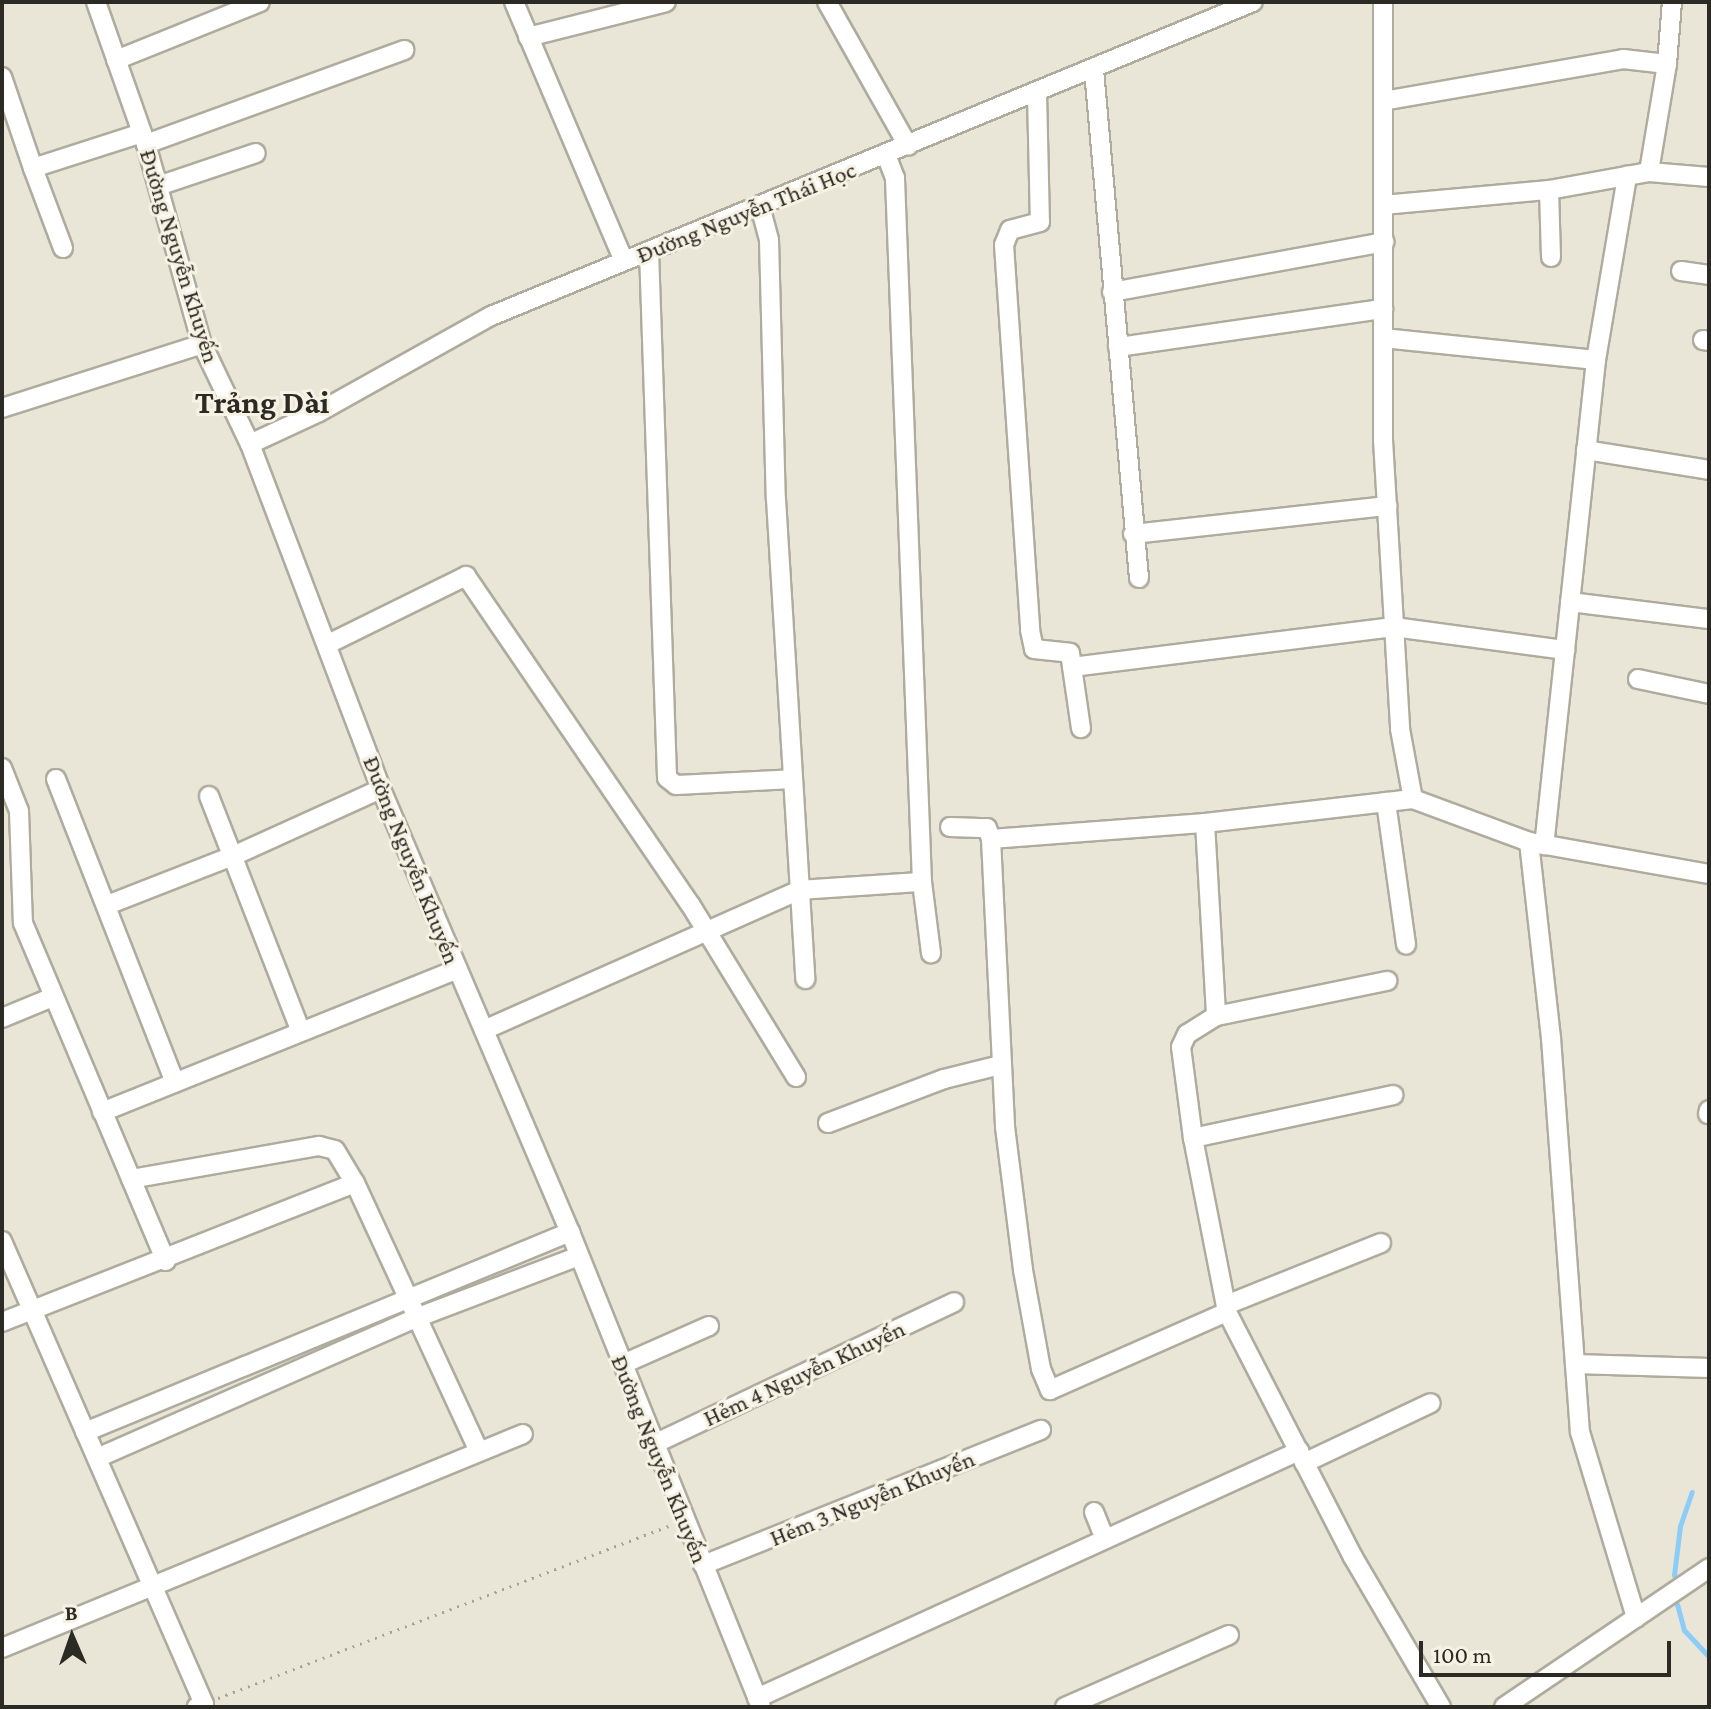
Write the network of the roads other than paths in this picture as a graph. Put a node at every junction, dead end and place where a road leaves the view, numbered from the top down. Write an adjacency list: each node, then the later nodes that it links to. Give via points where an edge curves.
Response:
1 (96, 2): 12 (street, Đường Nguyễn Khuyến)
2 (260, 2): 12 (street)
3 (514, 2): 10 (street)
4 (666, 2): 10 (street)
5 (827, 2): 19 (street)
6 (1253, 2): 9 (street, Đường Nguyễn Thái Học)
7 (1383, 2): 17 (street)
8 (1672, 2): 13 (street)
9 (1234, 6): 14 (street, Đường Nguyễn Thái Học)
10 (528, 37): 34 (street)
11 (404, 50): 18 (street)
12 (116, 60): 18 (street, Đường Nguyễn Khuyến)
13 (1667, 64): 17 (street, via 1623,59); 23 (street)
14 (1094, 70): 16 (street, Đường Nguyễn Thái Học); 37 (street)
15 (2, 77): 22 (street)
16 (1037, 93): 19 (street, Đường Nguyễn Thái Học); 55 (street, via 1042,213 1035,225 1010,230 1004,245 1031,642 1042,653 1067,651)
17 (1383, 101): 28 (street)
18 (144, 139): 22 (street); 26 (street, Đường Nguyễn Khuyến)
19 (908, 146): 21 (street, Đường Nguyễn Thái Học)
20 (256, 153): 26 (street)
21 (886, 155): 29 (street, Đường Nguyễn Thái Học); 73 (street, via 895,178)
22 (33, 168): 31 (street)
23 (1649, 172): 24 (street); 25 (street)
24 (1627, 176): 27 (street); 42 (street)
25 (1709, 177)
26 (158, 186): 40 (street, Đường Nguyễn Khuyến)
27 (1549, 190): 28 (street); 33 (street)
28 (1383, 205): 30 (street)
29 (760, 206): 32 (street, Đường Nguyễn Thái Học); 61 (street, via 769,240 776,499)
30 (1384, 242): 37 (street); 38 (street)
31 (63, 248)
32 (649, 251): 34 (street, Đường Nguyễn Thái Học); 61 (street, via 667,778 676,785)
33 (1551, 257)
34 (624, 261): 44 (street, Đường Nguyễn Thái Học, via 491,316 319,412)
35 (1681, 271): 36 (street)
36 (1709, 275)
37 (1112, 292): 41 (street)
38 (1383, 309): 39 (street); 41 (street)
39 (1383, 338): 42 (street); 47 (street)
40 (202, 344): 43 (street); 44 (street, Đường Nguyễn Khuyến)
41 (1118, 347): 48 (street)
42 (1596, 360): 45 (street)
43 (2, 408)
44 (250, 444): 53 (street, Đường Nguyễn Khuyến)
45 (1586, 450): 46 (street); 50 (street)
46 (1709, 470)
47 (1387, 506): 48 (street); 52 (street)
48 (1133, 534): 49 (street)
49 (1139, 578)
50 (1570, 602): 51 (street); 54 (street)
51 (1709, 619)
52 (1394, 627): 54 (street); 55 (street); 64 (street, via 1400,729)
53 (328, 644): 62 (street, Đường Nguyễn Khuyến); 76 (street, via 466,576)
54 (1565, 650): 70 (street)
55 (1072, 667): 58 (street)
56 (1638, 679): 57 (street)
57 (1709, 694)
58 (1081, 728)
59 (2, 768): 68 (street, via 19,811)
60 (56, 779): 75 (street)
61 (793, 779): 74 (street)
62 (381, 789): 71 (street); 79 (street, Đường Nguyễn Khuyến)
63 (209, 796): 71 (street)
64 (1413, 799): 65 (street); 70 (street, via 1450,817)
65 (1386, 802): 66 (street); 77 (street)
66 (1205, 823): 69 (street); 83 (street)
67 (950, 827): 69 (street, via 987,828)
68 (11, 831): 82 (street, via 23,923)
69 (991, 839): 87 (street)
70 (1537, 844): 72 (street); 109 (street)
71 (233, 856): 75 (street); 85 (street)
72 (1709, 874)
73 (922, 882): 74 (street); 78 (street)
74 (800, 890): 76 (street); 80 (street)
75 (107, 905): 89 (street)
76 (705, 930): 86 (street); 88 (street)
77 (1406, 945)
78 (931, 953)
79 (457, 969): 85 (street); 86 (street, Đường Nguyễn Khuyến)
80 (805, 979)
81 (1387, 981): 83 (street)
82 (53, 997): 84 (street); 91 (street)
83 (1216, 1016): 93 (street, via 1187,1034 1181,1047)
84 (2, 1018)
85 (300, 1030): 89 (street)
86 (484, 1030): 96 (street, Đường Nguyễn Khuyến)
87 (1000, 1065): 92 (street, via 944,1079); 103 (street, via 1023,1270 1041,1369 1050,1390)
88 (796, 1077)
89 (175, 1083): 91 (street)
90 (1393, 1095): 93 (street)
91 (102, 1112): 94 (street)
92 (828, 1123)
93 (1193, 1138): 103 (street)
94 (131, 1179): 95 (street, via 319,1146 335,1150); 100 (street)
95 (355, 1183): 100 (street); 101 (street)
96 (570, 1232): 99 (street, Đường Nguyễn Khuyến); 101 (street)
97 (2, 1241): 104 (street)
98 (1381, 1243): 103 (street)
99 (579, 1256): 105 (street); 108 (street, Đường Nguyễn Khuyến)
100 (166, 1261): 104 (street)
101 (408, 1297): 105 (street); 113 (street)
102 (954, 1302): 115 (street, Hẻm 4 Nguyễn Khuyến)
103 (1227, 1309): 117 (street)
104 (29, 1310): 106 (street); 113 (street)
105 (416, 1318): 116 (street); 118 (street)
106 (2, 1322)
107 (709, 1326): 108 (street)
108 (623, 1364): 115 (street, Đường Nguyễn Khuyến)
109 (1575, 1364): 110 (street); 124 (street, via 1580,1432)
110 (1709, 1368)
111 (1431, 1403): 117 (street)
112 (1041, 1430): 121 (street, Hẻm 3 Nguyễn Khuyến)
113 (85, 1432): 118 (street)
114 (523, 1434): 116 (street)
115 (654, 1444): 121 (street, Đường Nguyễn Khuyến)
116 (479, 1451): 123 (street)
117 (1302, 1457): 120 (street); 130 (street)
118 (97, 1458): 123 (street)
119 (1094, 1512): 120 (street)
120 (1105, 1539): 127 (street)
121 (703, 1565): 127 (street, Đường Nguyễn Khuyến)
122 (1709, 1568): 124 (street)
123 (153, 1586): 126 (street); 128 (street)
124 (1636, 1618): 131 (street)
125 (1229, 1635): 129 (street)
126 (2, 1648)
127 (759, 1703)
128 (200, 1706)
129 (1065, 1707)
130 (1441, 1707)
131 (1504, 1707)

